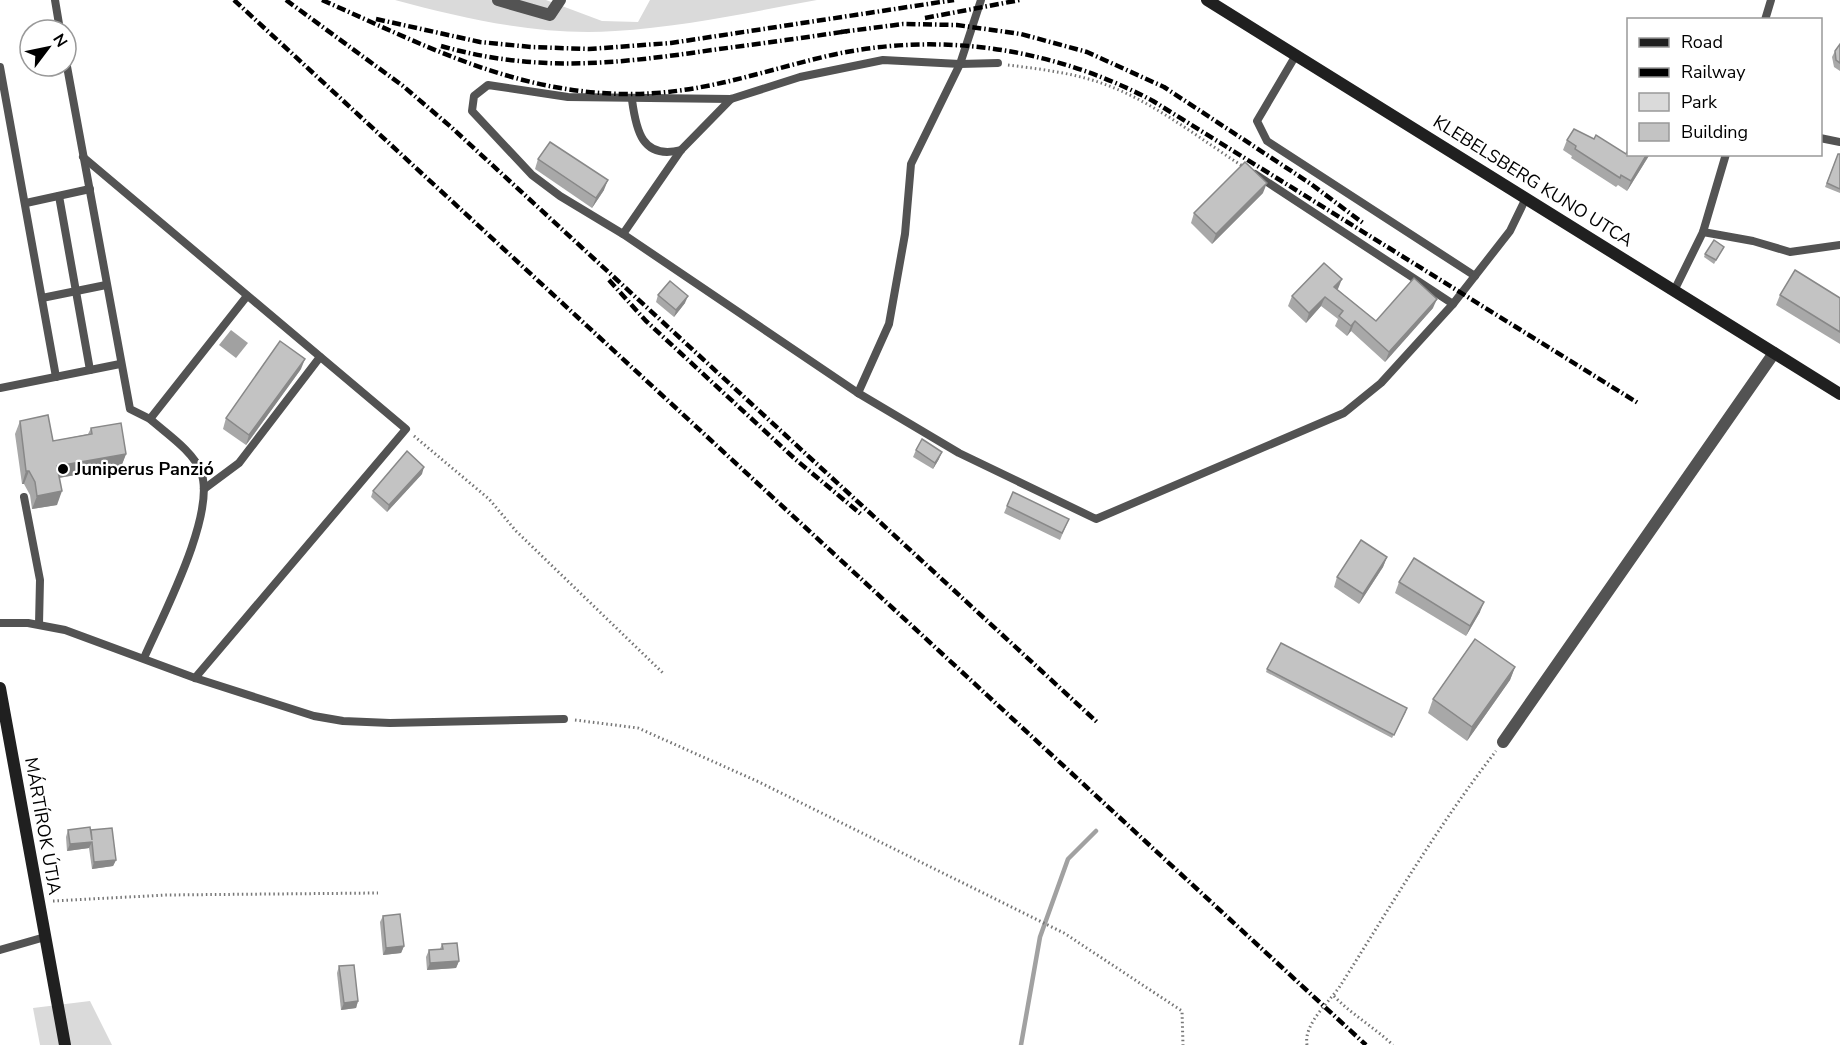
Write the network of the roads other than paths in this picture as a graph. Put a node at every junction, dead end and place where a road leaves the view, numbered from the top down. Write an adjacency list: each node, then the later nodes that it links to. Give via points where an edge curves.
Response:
1 (55, 0): 7 (lane)
2 (498, 0): 3 (street, via 550,15)
3 (560, 0)
4 (981, 0): 11 (lane)
5 (1207, 0): 9 (street, KLEBELSBERG KUNO UTCA)
6 (1771, 0): 8 (lane)
7 (58, 18)
8 (1766, 18)
9 (1296, 55): 24 (street, KLEBELSBERG KUNO UTCA); 29 (lane, via 1257,121 1267,141)
10 (998, 63): 11 (lane)
11 (960, 64): 14 (lane, via 871,62 800,77); 42 (lane, via 911,164 905,234 889,324)
12 (0, 67): 25 (lane)
13 (69, 78): 20 (lane)
14 (731, 99): 15 (lane); 18 (lane)
15 (632, 100): 18 (lane, via 639,135 648,146 670,153); 27 (lane, via 568,97 488,85 474,96 472,111 532,175)
16 (1822, 138): 17 (lane)
17 (1840, 142)
18 (681, 150): 27 (lane)
19 (1725, 156): 26 (lane)
20 (83, 157): 22 (lane); 33 (lane)
21 (1251, 171): 35 (lane)
22 (90, 189): 23 (lane); 30 (lane)
23 (59, 196): 25 (lane); 31 (lane)
24 (1526, 198): 29 (lane, via 1510,231); 32 (street, KLEBELSBERG KUNO UTCA)
25 (26, 203): 34 (lane)
26 (1703, 232): 28 (lane, via 1790,252); 32 (lane)
27 (623, 234): 42 (lane)
28 (1840, 245)
29 (1475, 276): 35 (lane)
30 (106, 285): 31 (lane); 38 (lane)
31 (75, 291): 34 (lane); 39 (lane)
32 (1674, 291): 36 (street, KLEBELSBERG KUNO UTCA)
33 (247, 296): 37 (lane); 44 (lane)
34 (42, 297): 40 (lane)
35 (1453, 304): 42 (lane, via 1381,383 1344,413 1096,519 959,453)
36 (1774, 353): 43 (street, KLEBELSBERG KUNO UTCA); 53 (street)
37 (320, 357): 45 (lane, via 239,463); 50 (lane, via 406,429)
38 (120, 364): 39 (lane); 44 (lane, via 130,409)
39 (90, 370): 40 (lane)
40 (56, 377): 41 (lane)
41 (0, 388)
42 (858, 393)
43 (1840, 394)
44 (150, 419): 45 (lane, via 197,464)
45 (204, 489): 49 (lane, via 201,523)
46 (24, 497): 48 (lane, via 39,580)
47 (0, 623): 48 (lane)
48 (39, 624): 49 (lane)
49 (144, 658): 50 (lane)
50 (195, 678): 52 (lane, via 314,716 344,721)
51 (0, 687): 54 (street, MÁRTÍROK ÚTJA)
52 (564, 719)
53 (1503, 742)
54 (45, 937): 55 (lane); 56 (street, MÁRTÍROK ÚTJA)
55 (0, 950)
56 (65, 1045)

